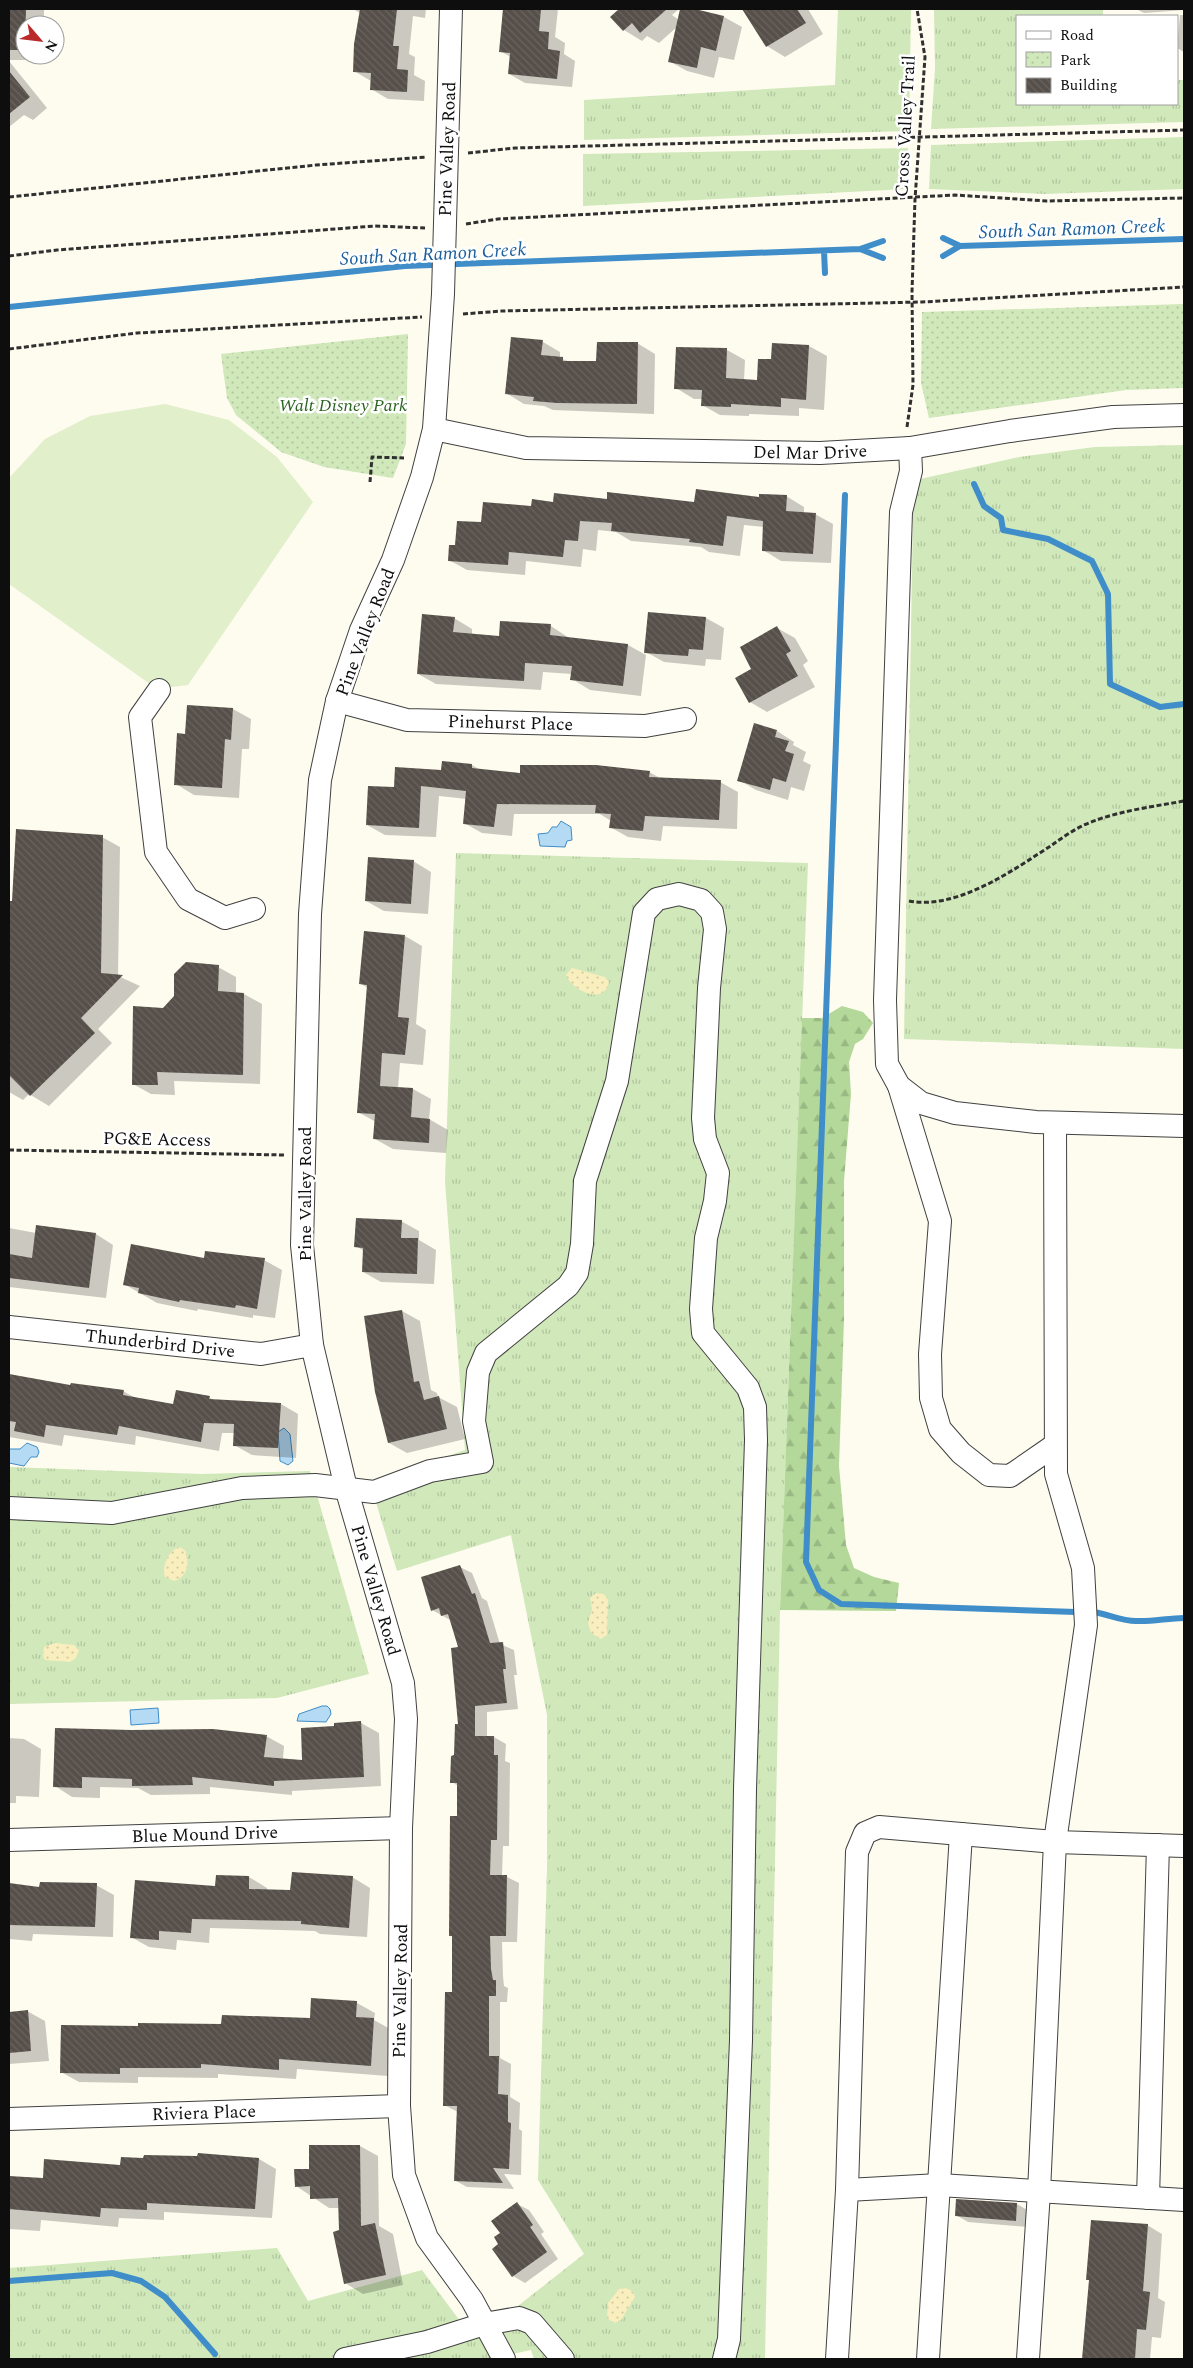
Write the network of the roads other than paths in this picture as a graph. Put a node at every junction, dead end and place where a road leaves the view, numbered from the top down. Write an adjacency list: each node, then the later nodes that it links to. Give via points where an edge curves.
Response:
1 (451, 9): 3 (street, Pine Valley Road, via 442,305)
2 (1184, 415): 4 (street, Del Mar Drive, via 1113,417)
3 (434, 429): 4 (street, Del Mar Drive, via 526,448 820,453); 6 (street, Pine Valley Road, via 422,477 396,551 362,630)
4 (910, 448): 9 (street, via 911,471 901,512 885,1042 887,1064)
5 (159, 690): 8 (street, via 140,717 156,852 188,899 226,918)
6 (337, 701): 7 (street, Pinehurst Place, via 407,720 645,726); 13 (street, Pine Valley Road, via 320,780 310,914 302,1245)
7 (685, 719)
8 (254, 909)
9 (899, 1086): 10 (street, via 921,1103 955,1113); 14 (street, via 940,1221 930,1354 931,1398 940,1430 961,1453 989,1475 1010,1476)
10 (1055, 1123): 11 (street); 14 (street)
11 (1184, 1126)
12 (9, 1327): 13 (street, Thunderbird Drive, via 261,1354)
13 (312, 1345): 15 (street, Pine Valley Road)
14 (1056, 1445): 20 (street, via 1056,1474 1083,1568 1086,1625)
15 (346, 1488): 16 (street, via 315,1485 242,1488 112,1513); 17 (street, Pine Valley Road, via 403,1682 406,1719); 34 (street, via 374,1492 430,1472 482,1462 474,1421 478,1372 486,1353 568,1286 577,1273 585,1181 617,1081 644,913 657,899 679,894 701,900 712,912 715,929 709,988 704,1118 706,1140 718,1173 706,1238 701,1309 703,1333 748,1388 755,1407 756,1440 737,2155 729,2339)
16 (9, 1508)
17 (401, 1828): 19 (street, Blue Mound Drive); 23 (street, Pine Valley Road)
18 (961, 1834): 20 (street); 25 (street); 26 (street, via 879,1827 865,1833 857,1852)
19 (9, 1840)
20 (1055, 1842): 21 (street); 27 (street)
21 (1158, 1845): 22 (street); 28 (street)
22 (1184, 1846)
23 (399, 2106): 24 (street, Riviera Place); 30 (street, Pine Valley Road, via 404,2175 427,2238 472,2300)
24 (9, 2119)
25 (939, 2185): 26 (street); 27 (street); 36 (street)
26 (847, 2190): 35 (street)
27 (1039, 2192): 28 (street); 37 (street)
28 (1148, 2198): 29 (street)
29 (1184, 2200)
30 (484, 2324): 31 (street, via 427,2342); 32 (street, Pine Valley Road); 33 (street, via 519,2318 532,2323)
31 (345, 2359)
32 (504, 2359)
33 (563, 2359)
34 (724, 2359)
35 (837, 2359)
36 (928, 2359)
37 (1028, 2359)

